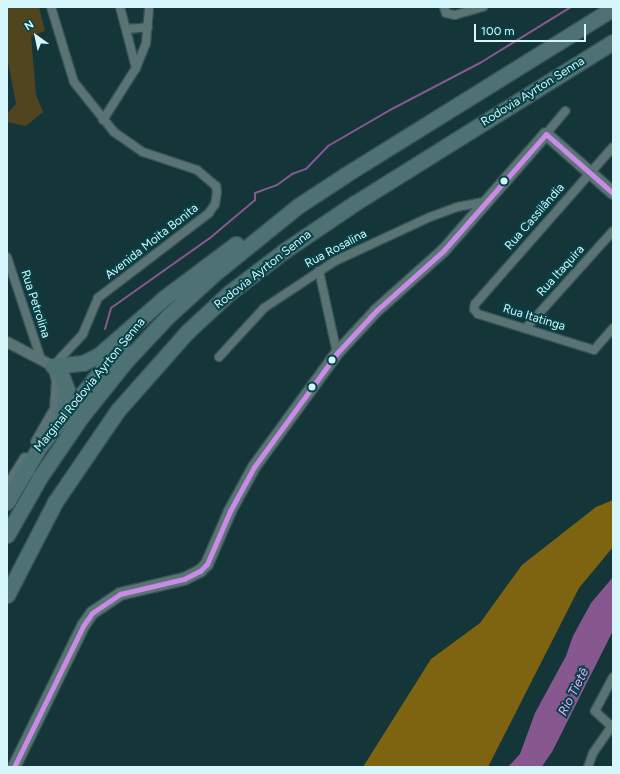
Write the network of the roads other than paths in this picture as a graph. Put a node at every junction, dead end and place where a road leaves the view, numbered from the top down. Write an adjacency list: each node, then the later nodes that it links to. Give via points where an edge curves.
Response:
1 (52, 7): 12 (street, Avenida Moita Bonita, via 74,82)
2 (120, 7): 8 (street)
3 (149, 7): 7 (street)
4 (483, 7): 6 (street, via 455,15)
5 (613, 8): 18 (highway)
6 (445, 10)
7 (148, 27): 8 (street); 10 (street, via 143,53)
8 (127, 29): 10 (street)
9 (613, 42): 34 (highway, Rodovia Ayrton Senna, via 355,203 284,251 229,293 187,332 118,410 55,502)
10 (136, 68): 12 (street)
11 (566, 111): 13 (street)
12 (103, 120): 29 (street, Avenida Moita Bonita, via 128,144 143,152 198,170 216,186 217,198 209,213 98,298 83,334)
13 (546, 134): 15 (main road); 17 (main road)
14 (613, 146): 15 (street, Rua Cassilândia)
15 (590, 172): 16 (main road); 22 (street, Rua Cassilândia)
16 (613, 193)
17 (487, 201): 21 (street, Rua Rosalina, via 457,207 430,217 350,253); 27 (main road, via 444,250 377,310)
18 (298, 206): 23 (highway, via 234,244); 33 (highway, via 214,274 168,316 125,362 80,417)
19 (613, 231): 24 (street, Rua Itaquira)
20 (7, 258): 29 (street, Rua Petrolina)
21 (319, 271): 27 (street); 28 (street, Rua Rosalina, via 264,308)
22 (475, 304): 24 (street, Rua Itatinga, via 474,310 478,314)
23 (149, 311): 29 (highway, via 94,358 75,365); 30 (highway, Marginal Rodovia Ayrton Senna)
24 (526, 328): 25 (street, Rua Itatinga, via 594,350)
25 (613, 328)
26 (7, 342): 29 (street)
27 (337, 353): 37 (main road, via 254,467 230,511 207,564 200,571 184,579 120,594 92,613 83,626)
28 (219, 357)
29 (47, 363): 30 (highway, via 61,374 68,395); 31 (street, Marginal Rodovia Ayrton Senna, via 56,381 55,409)
30 (59, 421): 32 (highway, Marginal Rodovia Ayrton Senna, via 30,460)
31 (7, 487)
32 (7, 502)
33 (7, 535)
34 (7, 595)
35 (613, 678): 36 (street, via 599,699 596,713)
36 (612, 725): 38 (street, via 593,754)
37 (14, 767)
38 (588, 767)

